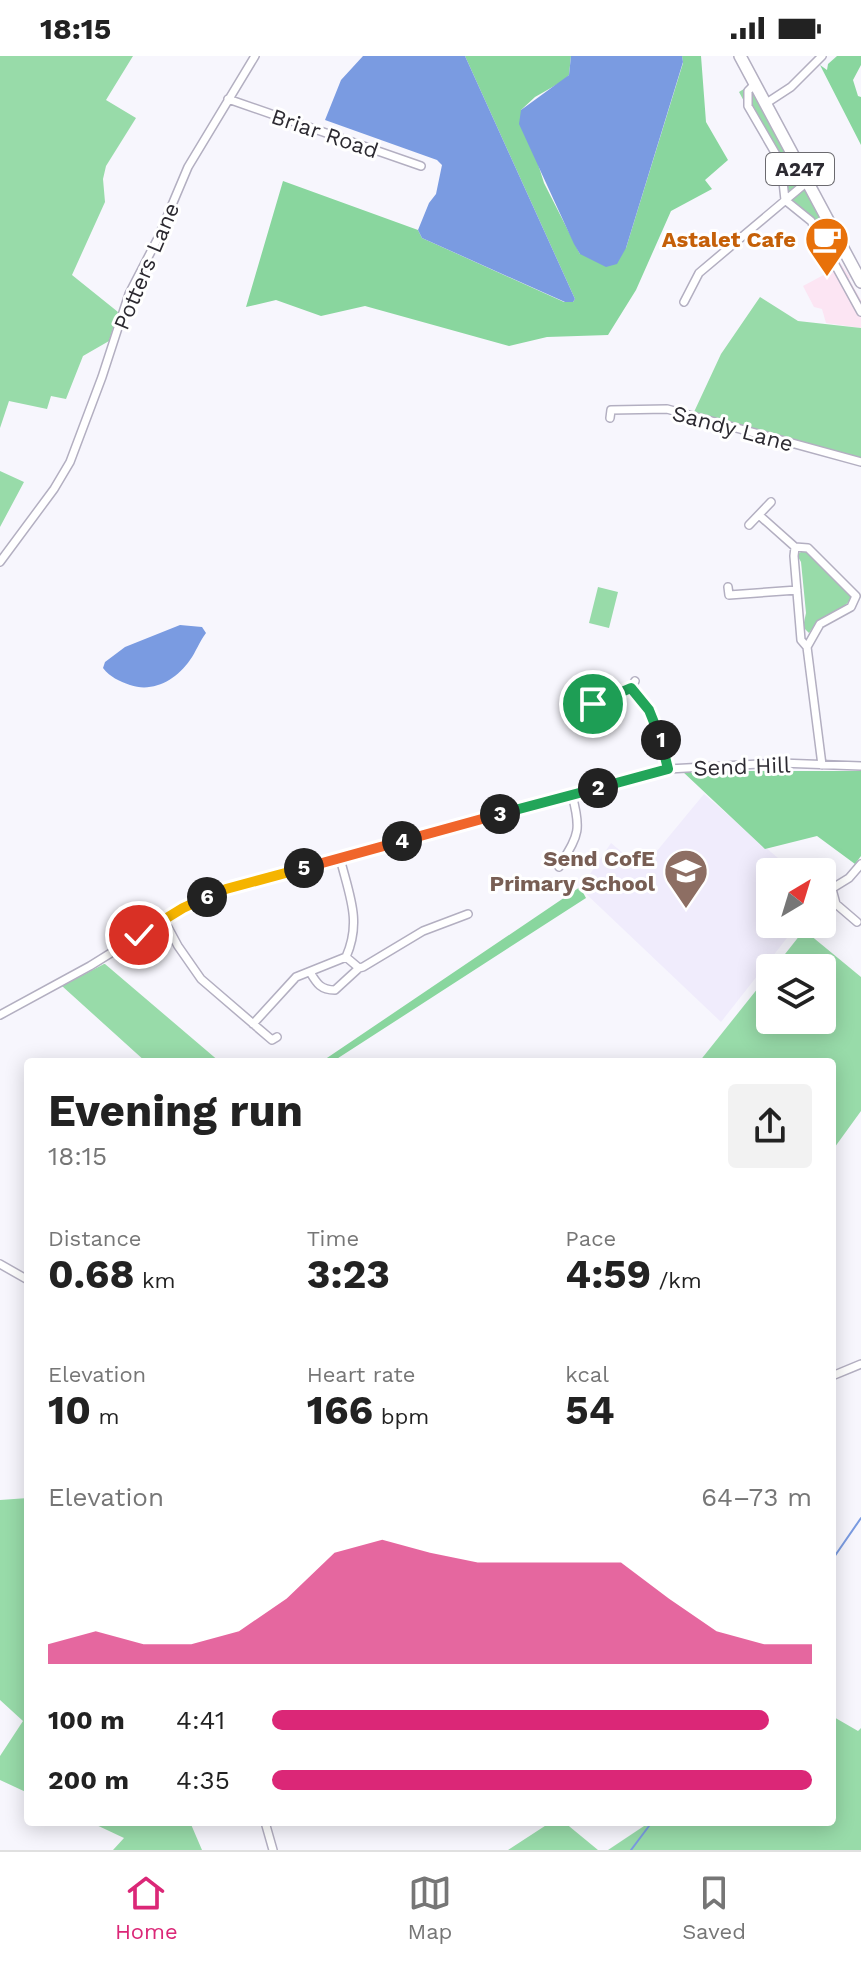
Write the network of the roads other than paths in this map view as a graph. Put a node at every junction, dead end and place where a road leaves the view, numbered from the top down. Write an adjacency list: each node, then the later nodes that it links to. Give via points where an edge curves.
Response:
1 (255, 56): 5 (street, Potters Lane)
2 (740, 56): 4 (main road, A247)
3 (822, 56): 6 (street)
4 (755, 84): 6 (main road, A247); 9 (street, via 748,91 748,106 781,163)
5 (228, 99): 7 (street, Briar Road); 19 (street, Potters Lane, via 188,167 129,294 70,462)
6 (765, 104): 8 (main road, A247)
7 (421, 166)
8 (807, 182): 9 (street); 10 (main road, A247)
9 (785, 200): 11 (street, via 699,273); 12 (street, via 811,221)
10 (860, 275)
11 (684, 301)
12 (861, 312)
13 (610, 418): 14 (street, Sandy Lane, via 611,410 667,409)
14 (861, 462)
15 (771, 502): 16 (street)
16 (759, 515): 17 (street); 18 (street)
17 (749, 525)
18 (795, 547): 20 (street); 22 (street, via 808,548 856,596 851,607 820,624)
19 (0, 562)
20 (797, 590): 21 (street); 22 (street, via 801,640)
21 (729, 595)
22 (807, 647): 25 (street)
23 (593, 704): 24 (street, via 633,685 655,722)
24 (668, 763): 25 (street, Send Hill); 27 (street, Send Hill)
25 (822, 765): 26 (street, Send Hill)
26 (861, 766)
27 (572, 795): 28 (street, Send Hill); 30 (street, via 579,822)
28 (340, 858): 34 (street, Send Hill, via 226,889); 36 (street, via 356,921)
29 (861, 864): 31 (street)
30 (559, 867)
31 (836, 886)
32 (836, 904): 35 (street)
33 (468, 914): 37 (street, via 423,931)
34 (164, 920): 39 (street, Send Hill); 40 (street, via 201,979)
35 (857, 922)
36 (346, 957): 37 (street); 38 (street)
37 (359, 968): 38 (street, via 335,990 325,990)
38 (310, 972): 40 (street, via 290,981)
39 (0, 1015)
40 (253, 1024): 41 (street, via 272,1040)
41 (277, 1037)
42 (0, 1264): 43 (street)
43 (24, 1278)
44 (861, 1364): 45 (street)
45 (836, 1374)
46 (266, 1826): 47 (street)
47 (273, 1850)

